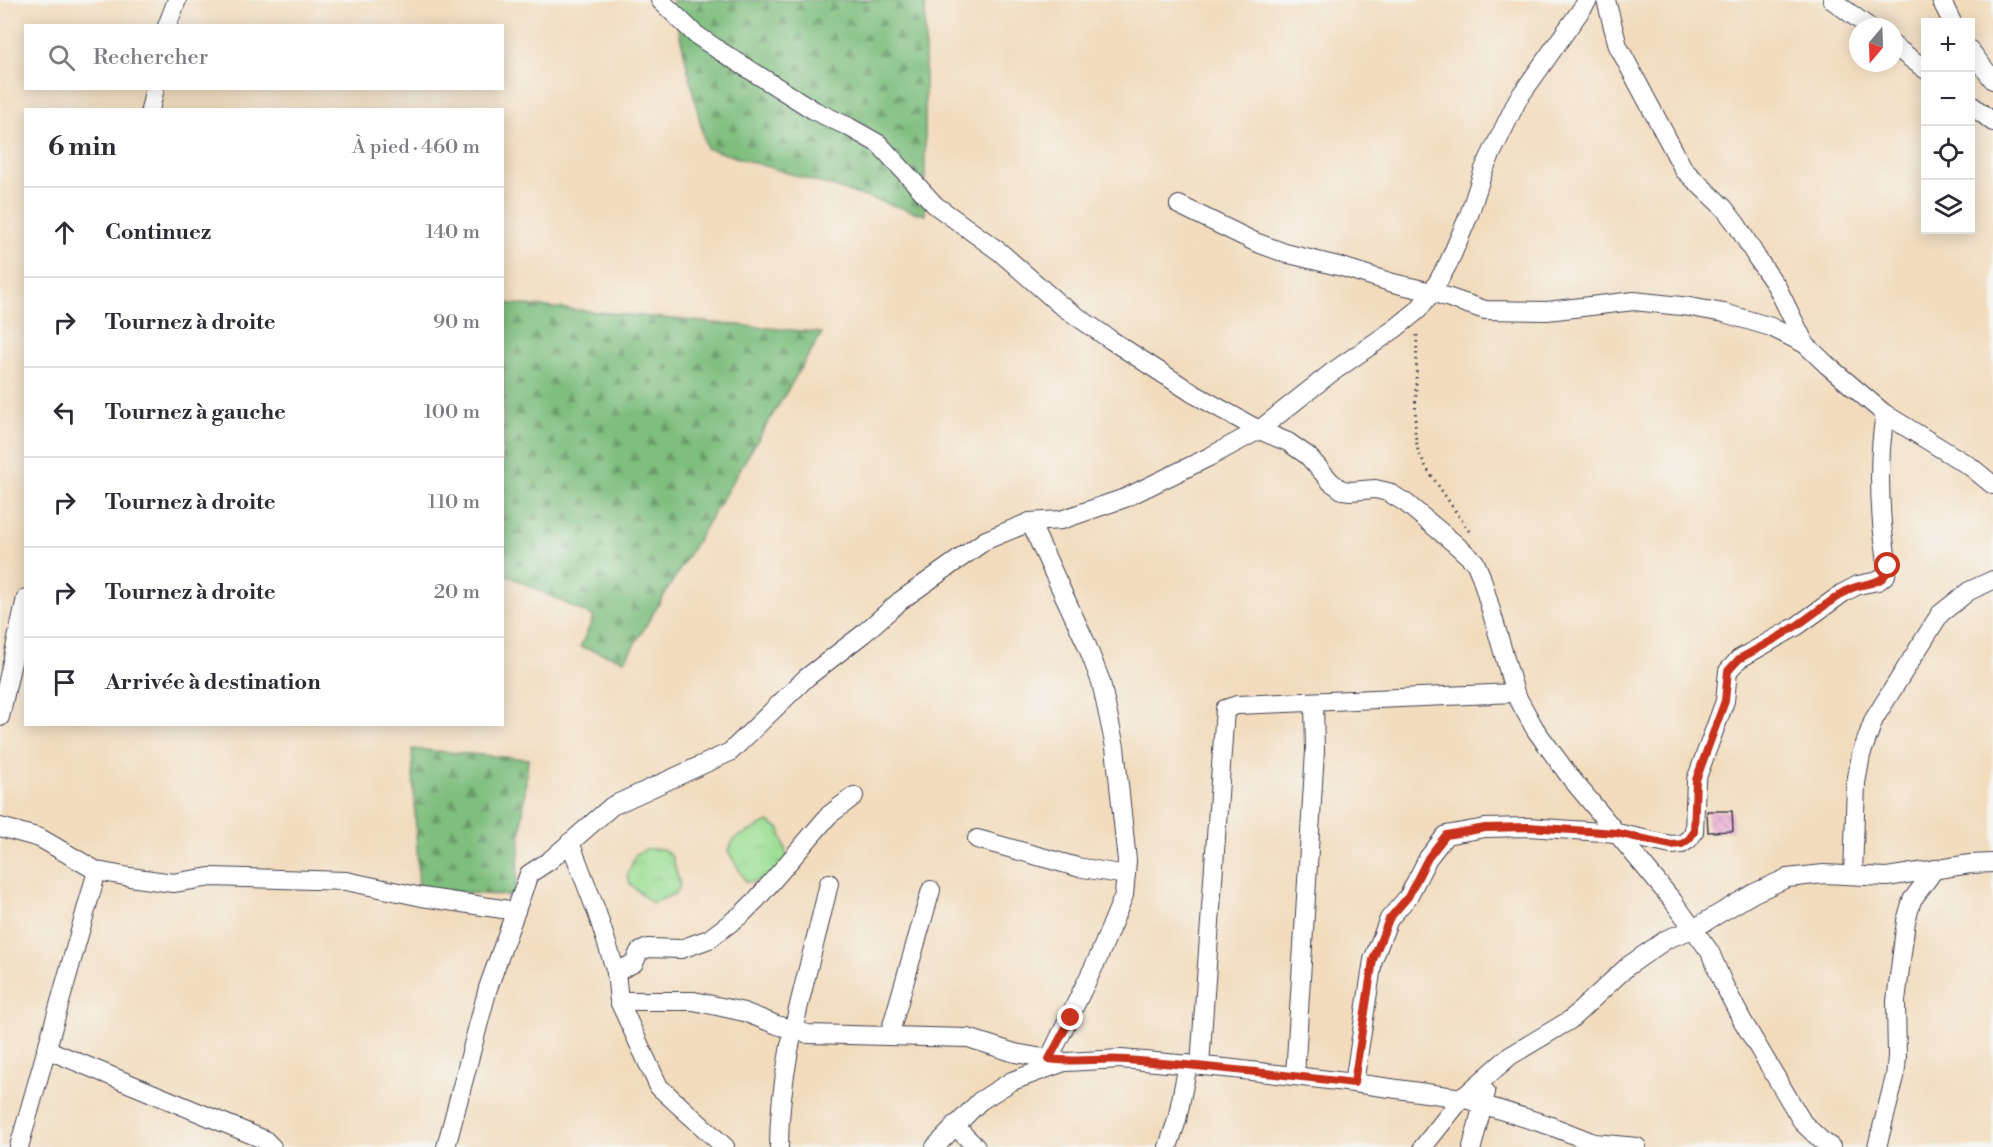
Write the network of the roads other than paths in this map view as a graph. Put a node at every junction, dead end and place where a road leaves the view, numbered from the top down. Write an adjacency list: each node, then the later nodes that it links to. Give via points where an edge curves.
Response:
1 (177, 0): 11 (street)
2 (660, 0): 24 (street, via 695,34 720,51 814,111 879,144 935,205 1000,252 1059,304 1167,377)
3 (1588, 0): 21 (street, via 1518,99 1485,169 1449,262)
4 (1606, 0): 22 (street, via 1618,46 1684,170 1737,225 1777,287)
5 (1832, 0): 8 (street)
6 (1941, 0): 9 (street)
7 (1956, 0): 10 (street)
8 (1857, 18)
9 (1950, 18)
10 (1952, 18)
11 (168, 24)
12 (1903, 53): 14 (street)
13 (1975, 55): 15 (street)
14 (1921, 66)
15 (1993, 80)
16 (155, 90): 18 (street)
17 (1975, 107): 19 (street)
18 (150, 108)
19 (1993, 122)
20 (1179, 205): 21 (street, via 1285,253)
21 (1432, 292): 22 (street, via 1485,310 1547,311 1634,301 1690,307 1771,327); 24 (street, via 1396,328)
22 (1805, 344): 23 (street)
23 (1885, 414): 25 (street, via 1971,467); 34 (street, via 1880,500 1886,575 1843,593 1731,665 1725,701 1696,780 1696,819 1689,839 1671,845)
24 (1259, 430): 26 (street, via 1125,498 1061,520); 29 (street, via 1308,456 1330,482 1342,489 1388,492 1475,562)
25 (1993, 486)
26 (1030, 522): 36 (street, via 986,540 900,601 806,678 730,752 612,806); 40 (street, via 1101,682 1115,754)
27 (1993, 580): 41 (street, via 1969,591 1940,614 1874,719 1856,783)
28 (24, 607): 31 (street)
29 (1515, 693): 30 (street); 34 (street, via 1570,777)
30 (1314, 702): 52 (street, via 1237,705 1225,710); 54 (street, via 1315,751)
31 (0, 717)
32 (854, 796): 46 (street, via 829,814 741,915 709,939 681,949 648,948 639,952 634,963)
33 (0, 827): 39 (street, via 40,838)
34 (1617, 833): 45 (street); 55 (street, via 1528,827 1485,828 1446,835 1428,858 1408,897 1389,919 1373,960)
35 (977, 839): 40 (street, via 1077,867)
36 (570, 842): 44 (street, via 529,874); 46 (street)
37 (1993, 863): 38 (street)
38 (1935, 869): 41 (street, via 1887,877); 71 (street, via 1912,900 1906,921 1896,1001 1895,1077)
39 (97, 871): 44 (street, via 172,883 211,877 346,881); 50 (street)
40 (1126, 874): 51 (street, via 1124,895)
41 (1853, 875): 45 (street, via 1787,878)
42 (829, 883): 48 (street)
43 (931, 890): 49 (street)
44 (516, 910): 61 (street, via 488,988)
45 (1693, 929): 53 (street, via 1668,939 1628,966 1570,1020 1510,1056); 70 (street, via 1710,952 1742,1020 1803,1123)
46 (616, 972): 47 (street)
47 (619, 1001): 48 (street, via 694,1001 744,1012); 62 (street, via 659,1087)
48 (793, 1030): 49 (street, via 808,1034); 63 (street, via 779,1116)
49 (889, 1036): 51 (street, via 968,1038 1015,1053)
50 (46, 1049): 59 (street); 60 (street, via 265,1140)
51 (1058, 1060): 52 (street, via 1121,1059); 58 (street, via 1012,1081 980,1101)
52 (1194, 1065): 54 (street); 66 (street)
53 (1490, 1073): 56 (street); 57 (street)
54 (1295, 1076): 55 (street)
55 (1354, 1083): 56 (street)
56 (1462, 1098): 57 (street); 67 (street)
57 (1483, 1104): 68 (street); 69 (street, via 1594,1143)
58 (954, 1125): 64 (street); 65 (street)
59 (19, 1147)
60 (272, 1147)
61 (446, 1147)
62 (725, 1147)
63 (779, 1147)
64 (934, 1147)
65 (976, 1147)
66 (1168, 1147)
67 (1424, 1147)
68 (1472, 1147)
69 (1638, 1147)
70 (1831, 1147)
71 (1877, 1147)

